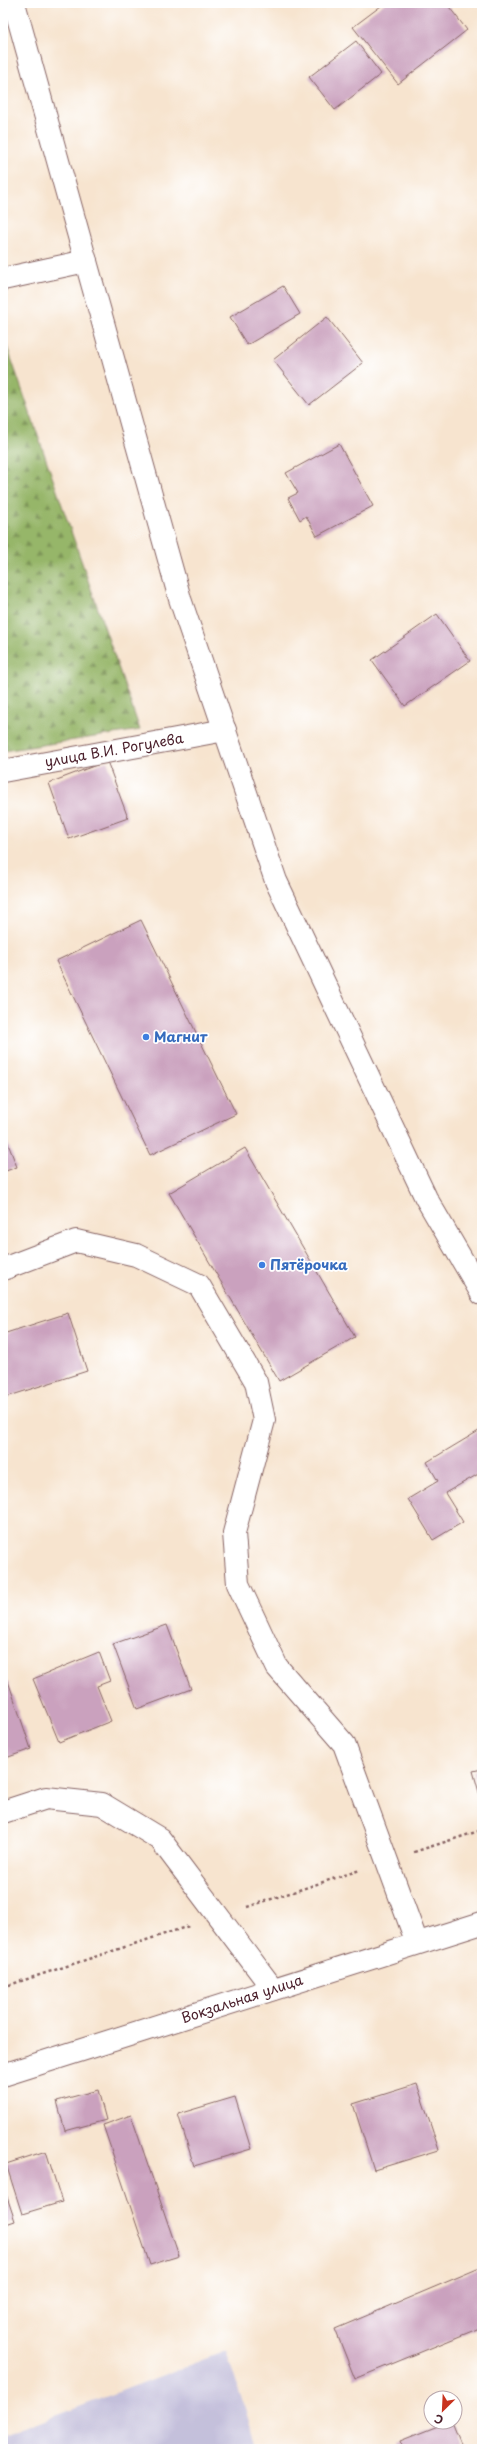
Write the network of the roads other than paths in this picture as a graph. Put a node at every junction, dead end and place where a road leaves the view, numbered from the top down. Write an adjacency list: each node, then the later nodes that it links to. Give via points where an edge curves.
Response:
1 (14, 3): 2 (street)
2 (86, 261): 3 (street); 4 (street, via 180,599)
3 (3, 279)
4 (225, 730): 5 (street, улица В.И. Рогулева); 7 (street, via 276,881 426,1198)
5 (3, 770)
6 (3, 1269): 10 (street, via 76,1242 136,1255 199,1285 256,1382 264,1420 234,1533 238,1584 277,1667 344,1744)
7 (482, 1294)
8 (3, 1812): 11 (street, via 46,1798 102,1804 160,1839)
9 (482, 1923): 10 (street, Вокзальная улица)
10 (416, 1943): 11 (street, Вокзальная улица)
11 (273, 1989): 12 (street, Вокзальная улица)
12 (3, 2075)

